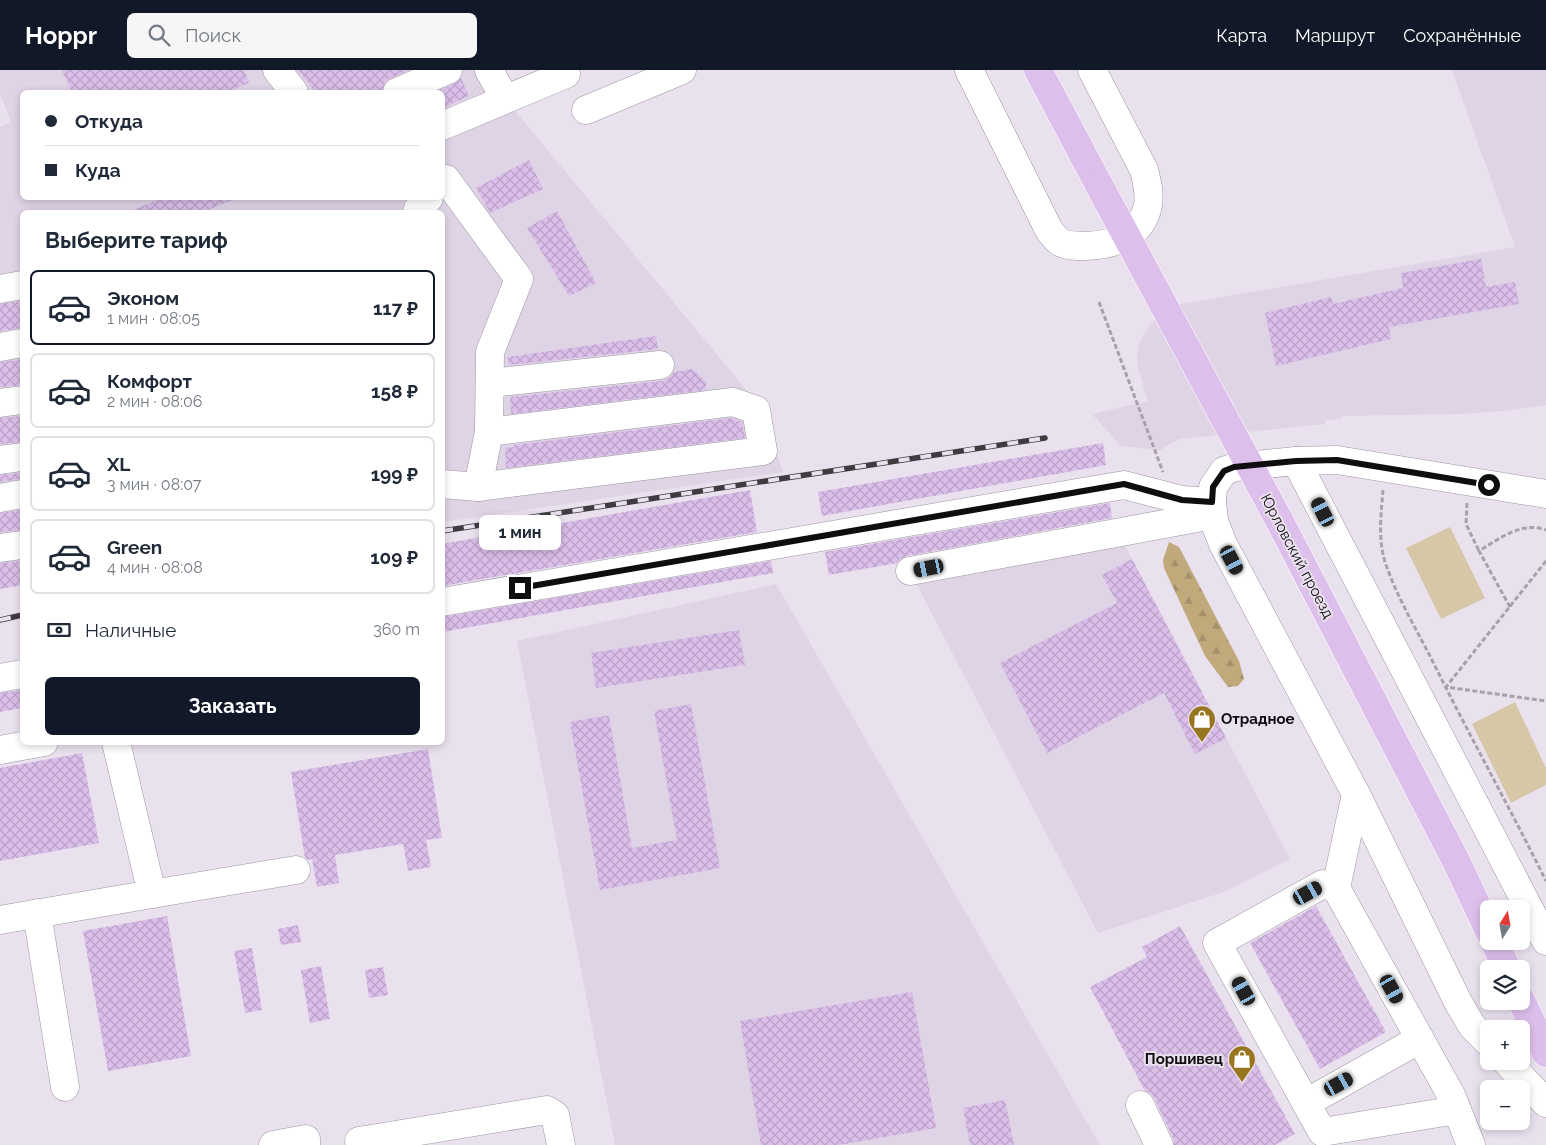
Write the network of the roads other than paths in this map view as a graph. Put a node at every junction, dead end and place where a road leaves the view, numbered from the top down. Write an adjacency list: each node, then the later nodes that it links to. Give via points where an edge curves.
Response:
1 (277, 70): 9 (street)
2 (448, 70): 10 (street)
3 (489, 70): 11 (street)
4 (682, 70): 12 (street)
5 (969, 70): 7 (street, via 1049,230 1060,242 1100,246 1132,234 1142,222 1148,205 1148,188 1144,170)
6 (1038, 70): 48 (main road, Юрловский проезд, bridge, via 1279,520)
7 (1092, 70)
8 (566, 74): 11 (street)
9 (292, 90)
10 (402, 90)
11 (505, 99): 13 (street)
12 (586, 110)
13 (445, 125)
14 (445, 189): 22 (street, via 519,279 490,352)
15 (426, 200): 16 (street)
16 (418, 210)
17 (20, 285): 18 (street)
18 (0, 289)
19 (20, 343): 20 (street)
20 (0, 347)
21 (660, 364): 22 (street)
22 (490, 383): 25 (street)
23 (20, 400): 24 (street)
24 (0, 403)
25 (489, 432): 30 (street); 30 (street, via 733,402 756,410 763,452)
26 (20, 457): 27 (street)
27 (0, 460)
28 (1296, 461): 32 (street, via 1337,460); 34 (street, via 1234,467 1224,471 1213,487); 51 (street)
29 (445, 484): 30 (street)
30 (478, 487)
31 (20, 494): 33 (street)
32 (1546, 494)
33 (0, 498)
34 (1213, 509): 37 (street); 38 (street, via 1124,484); 44 (street, via 1223,544)
35 (20, 545): 36 (street)
36 (0, 548)
37 (910, 571)
38 (445, 601)
39 (20, 674): 40 (street)
40 (0, 678)
41 (28, 745): 43 (street)
42 (117, 745): 47 (street)
43 (0, 750)
44 (1356, 794): 46 (street); 53 (street, via 1458,1002)
45 (296, 870): 47 (street)
46 (1336, 888): 54 (street); 58 (street, via 1323,884 1217,943)
47 (152, 894): 49 (street)
48 (1480, 912)
49 (37, 913): 50 (street); 57 (street)
50 (0, 920)
51 (1546, 942)
52 (1526, 1010): 55 (main road)
53 (1480, 1034)
54 (1420, 1039): 58 (street); 61 (street)
55 (1546, 1053)
56 (1515, 1070): 59 (street)
57 (65, 1087)
58 (1306, 1103): 61 (street, via 1322,1132)
59 (1546, 1103)
60 (1140, 1105): 67 (street)
61 (1457, 1110): 68 (street)
62 (410, 1139): 63 (street); 66 (street, via 517,1124 541,1110 552,1111 555,1115)
63 (359, 1141)
64 (273, 1145): 65 (street, via 306,1140)
65 (306, 1145)
66 (561, 1145)
67 (1159, 1145)
68 (1471, 1145)

